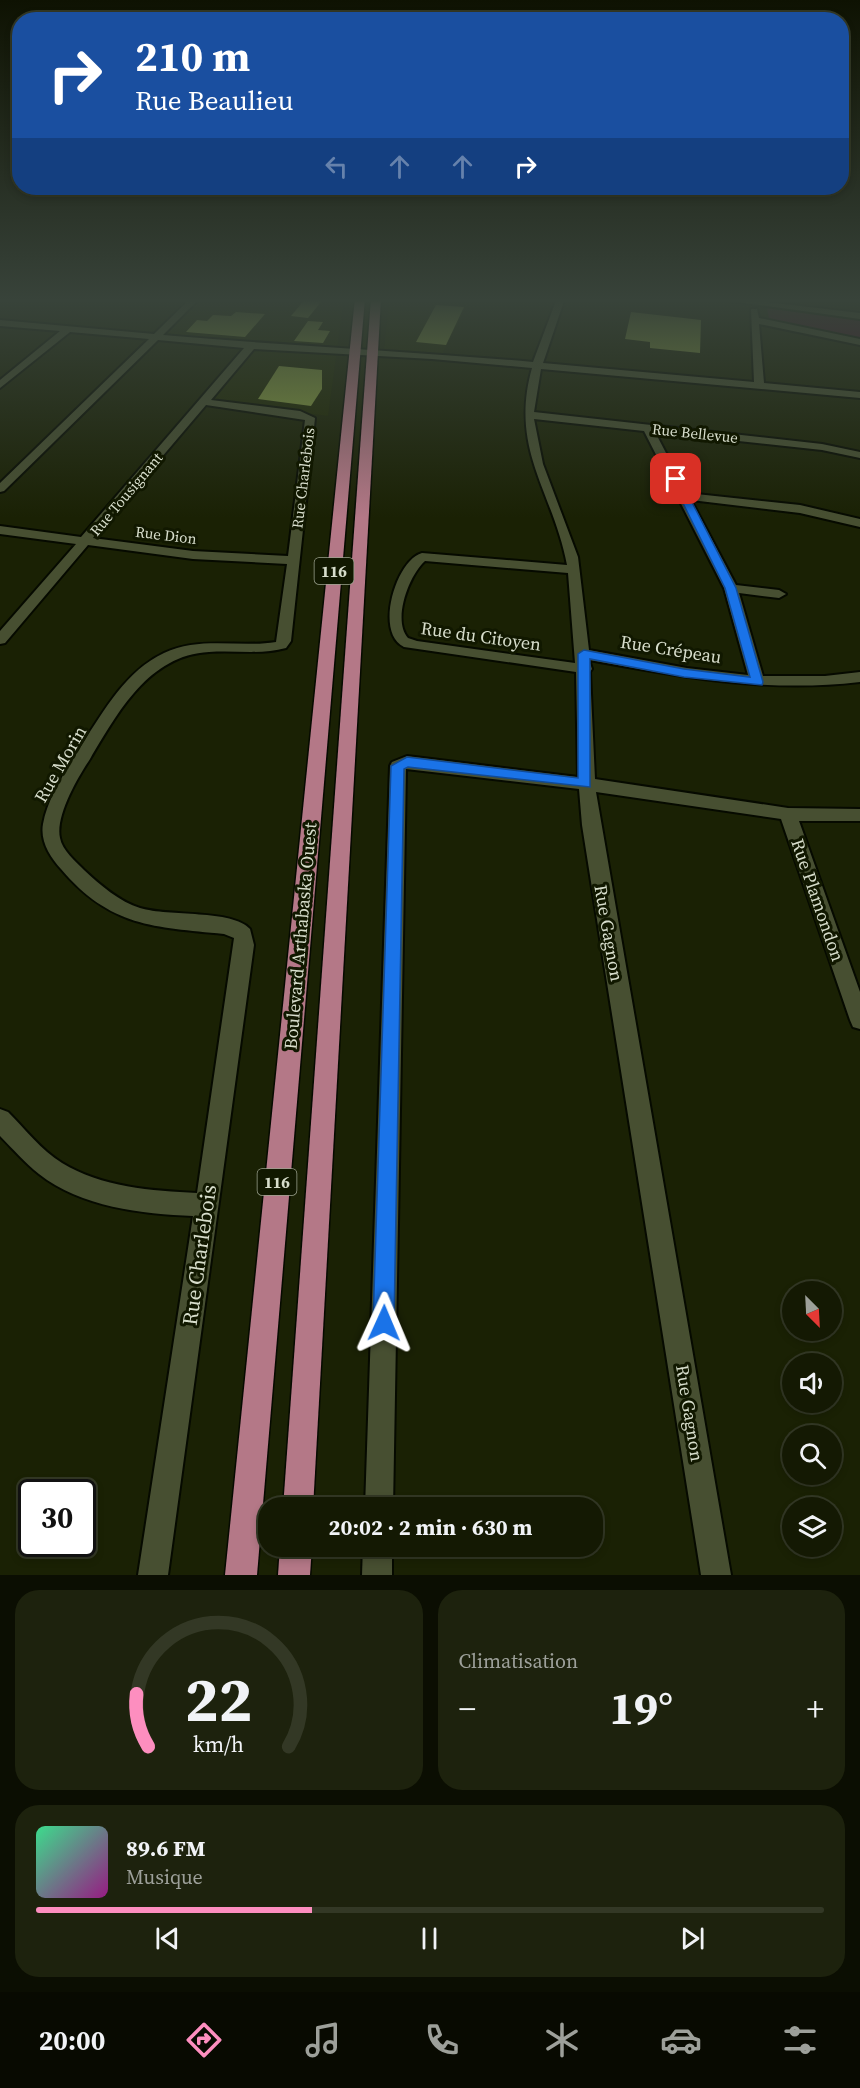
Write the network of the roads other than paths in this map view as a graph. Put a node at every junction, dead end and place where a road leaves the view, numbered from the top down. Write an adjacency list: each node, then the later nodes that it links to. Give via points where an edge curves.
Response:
1 (16, 372): 9 (street)
2 (121, 372): 16 (street)
3 (230, 372): 12 (street, Rue Tousignant)
4 (361, 372): 42 (main road, Boulevard Arthabaska Ouest / 116)
5 (362, 372): 37 (main road, Boulevard Arthabaska Ouest / 116)
6 (537, 372): 13 (street, Rue Gagnon)
7 (610, 372): 10 (street)
8 (758, 372): 10 (street)
9 (0, 385)
10 (759, 385): 11 (street)
11 (860, 395)
12 (204, 402): 20 (street, Rue Tousignant); 21 (street, Rue Charlebois, via 310,418)
13 (529, 415): 14 (street, Rue Bellevue); 22 (street, Rue Gagnon, via 532,447)
14 (648, 429): 15 (street, Rue Bellevue); 17 (street)
15 (860, 454)
16 (0, 489)
17 (685, 496): 18 (street, via 800,509); 23 (street)
18 (860, 524)
19 (0, 530): 20 (street, Rue Dion)
20 (85, 542): 21 (street, Rue Dion, via 193,555); 25 (street, Rue Tousignant)
21 (293, 560): 26 (street, Rue Charlebois)
22 (574, 570): 27 (street, Rue Gagnon); 27 (street, Rue du Citoyen, via 422,556 410,567 399,596 397,633 403,642 417,646)
23 (731, 588): 24 (street); 29 (street)
24 (779, 594)
25 (0, 640)
26 (281, 645): 33 (street, Rue Morin, via 189,651 172,655 145,672 129,688 60,794 50,823 55,850 67,865 129,912 228,926)
27 (584, 662): 29 (street, Rue Crépeau); 30 (street, Rue Gagnon)
28 (860, 677): 29 (street, Rue Crépeau, via 826,682)
29 (757, 682)
30 (585, 784): 31 (street); 38 (street, via 407,762 398,766); 45 (street, Rue Gagnon)
31 (788, 814): 32 (street); 34 (street, Rue Plamondon)
32 (860, 815)
33 (243, 935): 36 (street, Rue Charlebois)
34 (860, 1020)
35 (0, 1120): 36 (street, via 53,1170 87,1187 168,1203)
36 (207, 1205): 41 (street, Rue Charlebois)
37 (299, 1497)
38 (379, 1497)
39 (295, 1557): 43 (main road)
40 (378, 1557): 44 (street)
41 (153, 1575)
42 (242, 1575)
43 (294, 1575)
44 (377, 1575)
45 (717, 1575)

